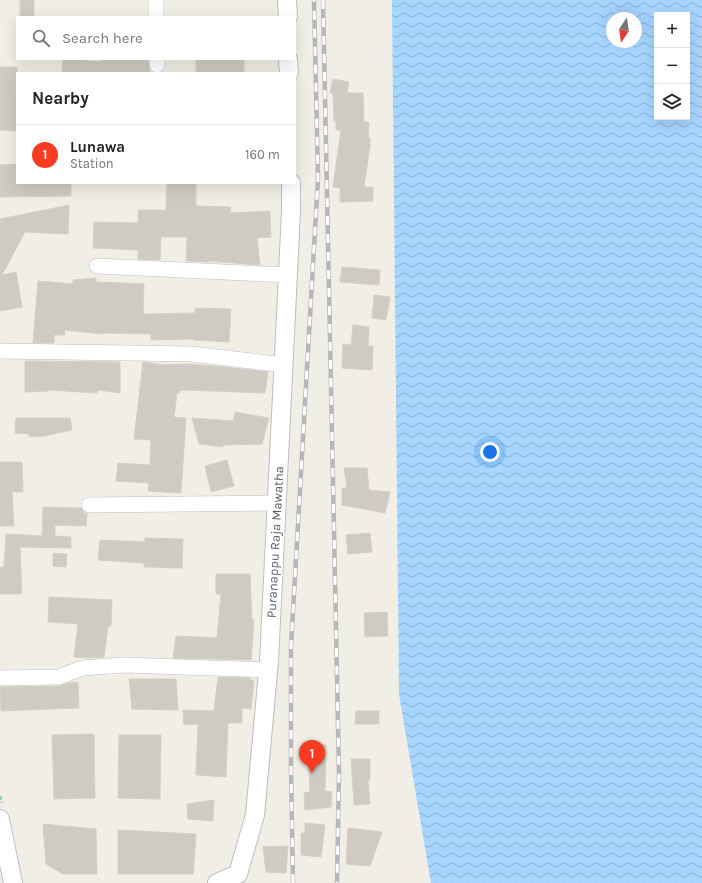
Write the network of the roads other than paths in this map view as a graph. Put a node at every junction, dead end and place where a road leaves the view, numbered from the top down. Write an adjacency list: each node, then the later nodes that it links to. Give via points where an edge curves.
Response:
1 (156, 0): 3 (street)
2 (287, 0): 4 (street)
3 (156, 16)
4 (288, 16)
5 (288, 60): 6 (street)
6 (289, 72)
7 (291, 184): 9 (street, Puranappu Raja Mawatha)
8 (97, 266): 9 (street)
9 (288, 274): 11 (street, Puranappu Raja Mawatha)
10 (0, 351): 11 (street, via 192,354)
11 (284, 365): 12 (street, Puranappu Raja Mawatha)
12 (277, 503): 13 (street); 14 (street, Puranappu Raja Mawatha)
13 (88, 505)
14 (268, 670): 15 (street, via 123,665 82,668 59,677); 18 (street, Puranappu Raja Mawatha, via 255,815 238,874)
15 (0, 678)
16 (0, 819): 17 (street)
17 (13, 883)
18 (217, 883)

